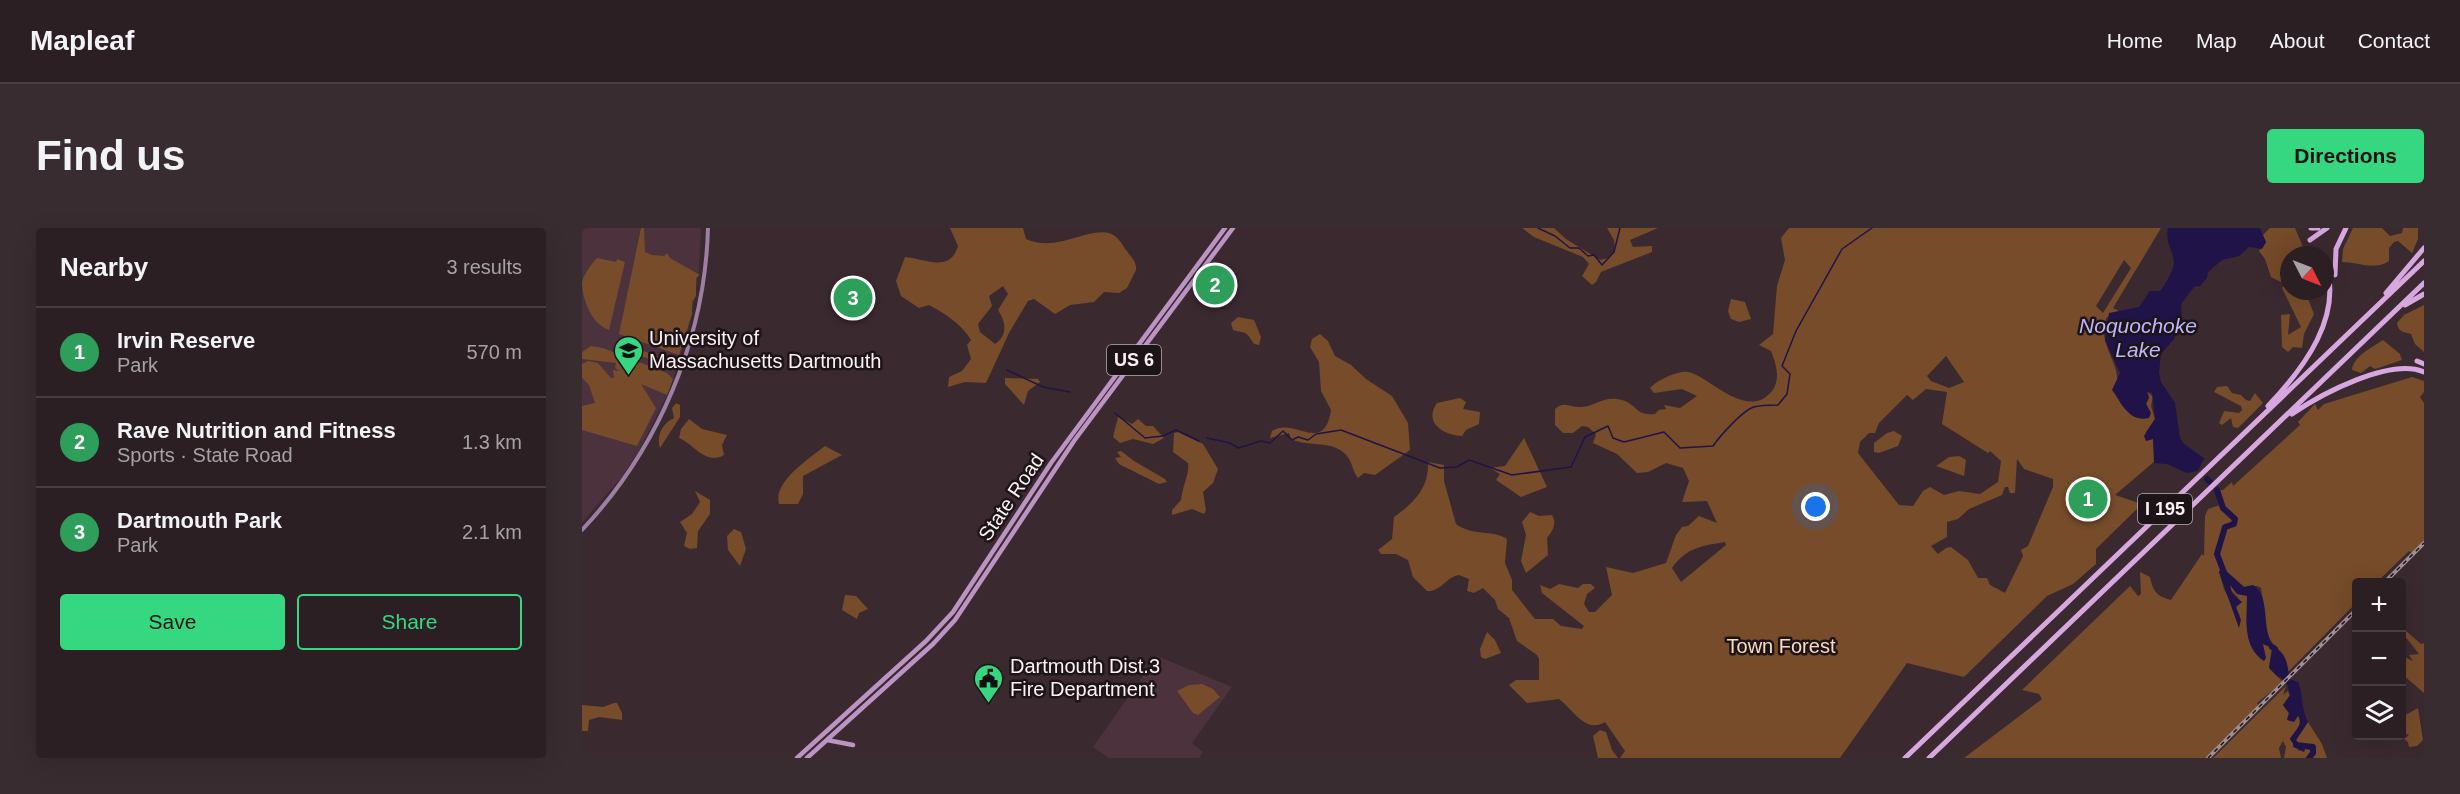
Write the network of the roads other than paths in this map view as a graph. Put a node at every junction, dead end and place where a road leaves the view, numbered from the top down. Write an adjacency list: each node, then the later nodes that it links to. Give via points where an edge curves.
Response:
1 (708, 228): 22 (main road, via 696,320 668,402 625,477)
2 (1225, 228): 25 (main road, State Road / US 6, via 1051,463 949,616)
3 (1233, 228): 23 (main road, State Road / US 6, via 1074,441 955,620)
4 (2311, 228): 5 (highway)
5 (2318, 228)
6 (2327, 228): 8 (highway)
7 (2346, 228): 11 (highway, via 2336,249)
8 (2310, 240)
9 (2424, 248): 16 (highway)
10 (2424, 261): 16 (highway, I 195)
11 (2335, 275)
12 (2424, 283): 15 (highway, I 195)
13 (2424, 294): 15 (highway)
14 (2331, 300): 21 (highway, via 2312,352)
15 (2394, 312): 20 (highway, I 195)
16 (2367, 316): 21 (highway, I 195)
17 (2417, 361): 18 (highway)
18 (2424, 364)
19 (2424, 372): 20 (highway, via 2404,367 2347,385 2316,398)
20 (2278, 423): 28 (highway, I 195)
21 (2250, 428): 27 (highway, I 195)
22 (582, 530)
23 (827, 740): 24 (main road); 26 (main road, State Road / US 6)
24 (853, 745)
25 (797, 758)
26 (807, 758)
27 (1905, 758)
28 (1929, 758)

